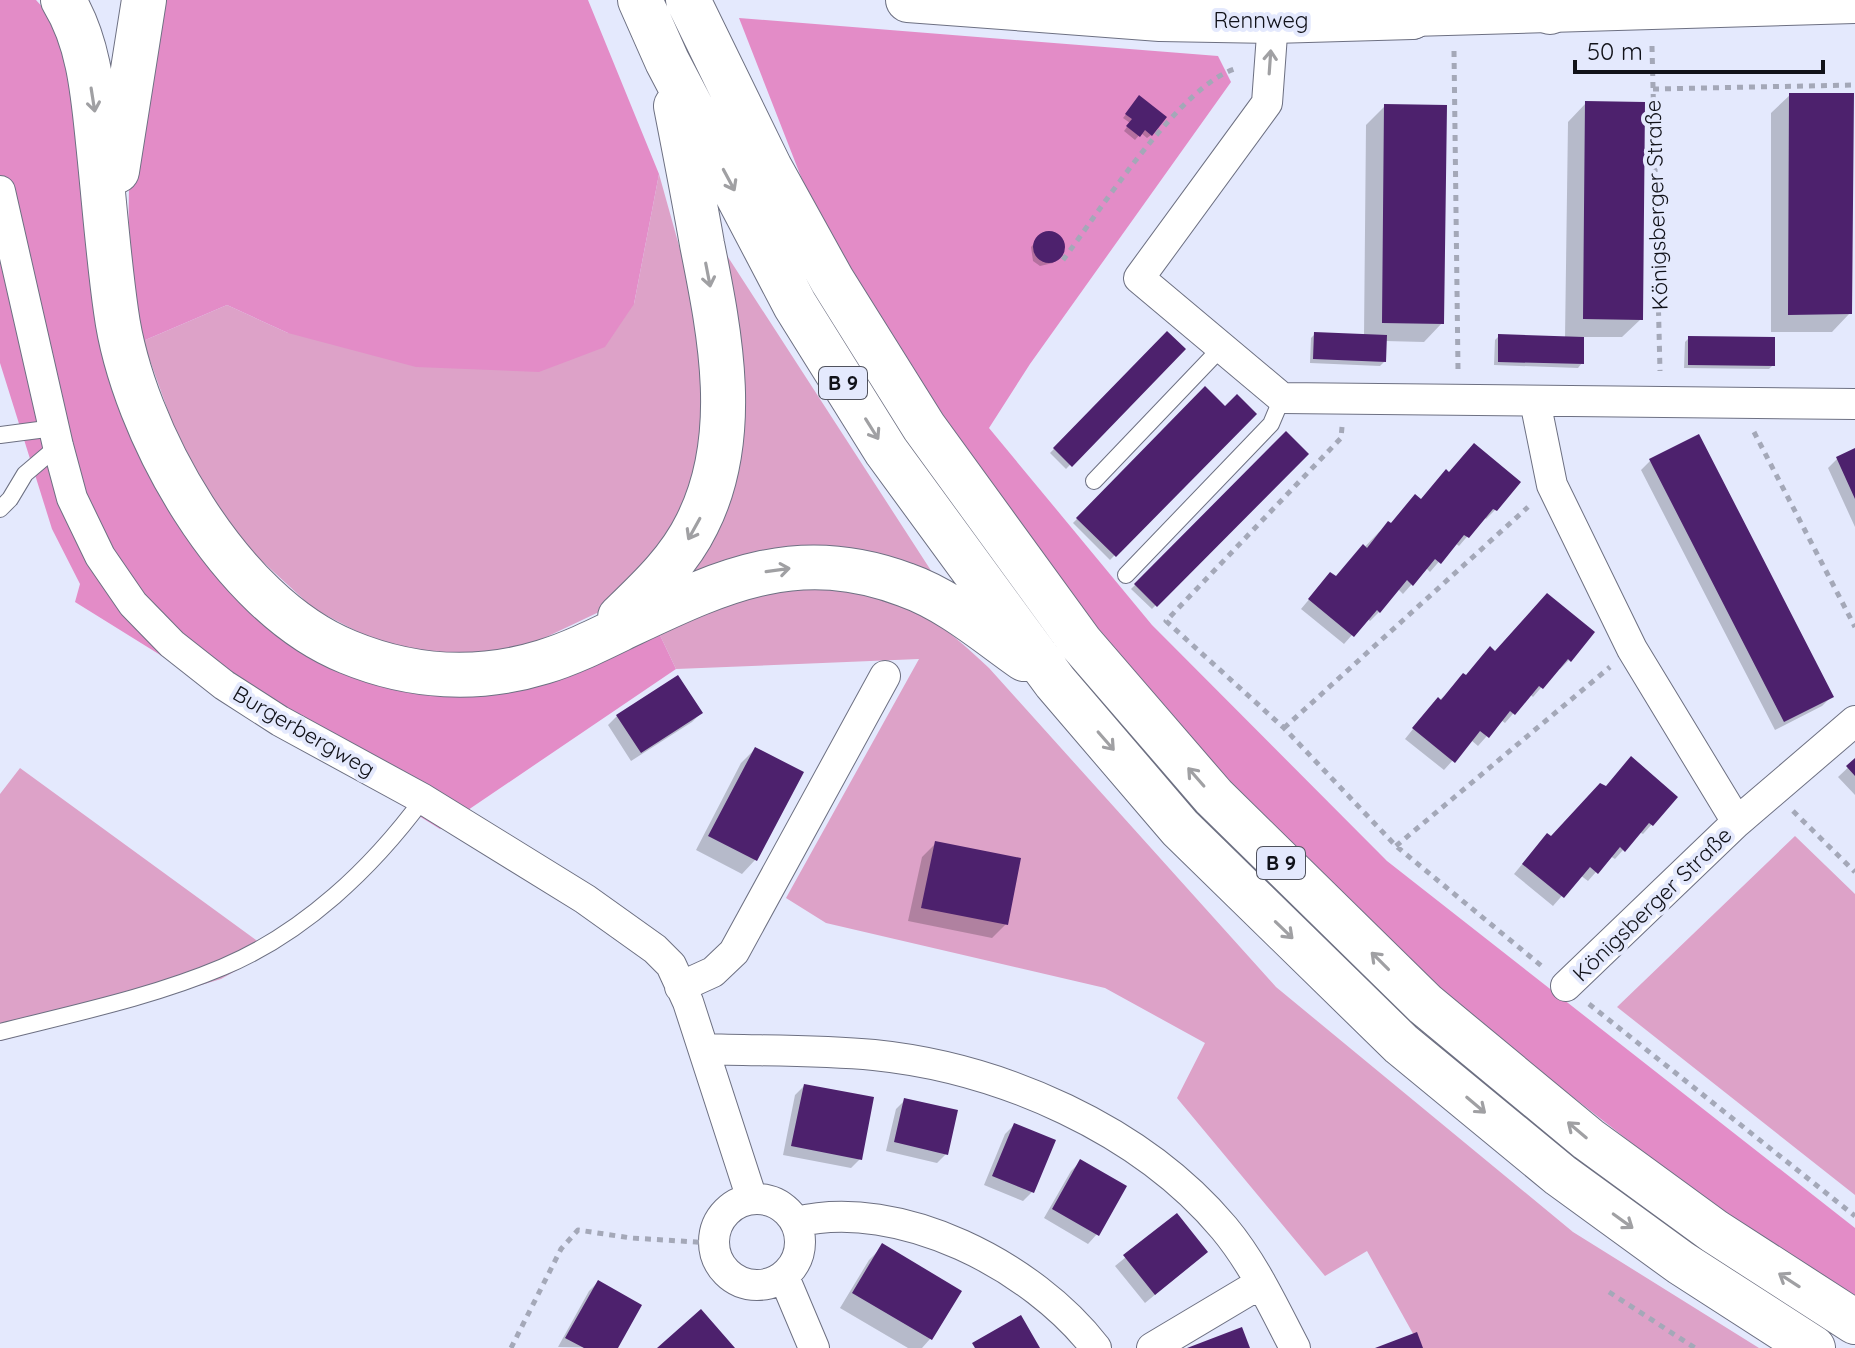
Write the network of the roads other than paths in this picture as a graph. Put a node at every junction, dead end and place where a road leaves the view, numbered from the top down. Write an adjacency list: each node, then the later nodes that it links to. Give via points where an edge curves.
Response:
1 (63, 0): 13 (main road)
2 (84, 0): 13 (main road)
3 (144, 0): 17 (main road)
4 (640, 0): 14 (main road, B 9)
5 (688, 0): 15 (main road, B 9)
6 (704, 0): 15 (main road)
7 (908, 0): 8 (main road, Rennweg)
8 (1007, 4): 12 (main road, Rennweg)
9 (1855, 4): 11 (street, Rennweg)
10 (1413, 6): 11 (street, Rennweg); 12 (main road, Rennweg)
11 (1535, 6)
12 (1283, 27): 18 (street, one-way to 12, via 1139,278 1267,103)
13 (85, 49): 17 (main road, one-way to 17)
14 (667, 61): 27 (main road, one-way to 27, via 716,314 721,444 698,523 676,558 649,590); 29 (main road, B 9, one-way to 29, via 795,305 886,451)
15 (724, 77): 41 (main road, B 9, one-way to 15, via 1714,1231 1588,1139 1425,1004 1214,797 1081,643 924,427 832,280)
16 (0, 191): 23 (street, Burgerbergweg)
17 (108, 229): 27 (main road, via 116,313 142,412 166,464 212,537 282,610 344,651 412,671 478,676)
18 (1221, 348): 19 (street); 24 (lane)
19 (1282, 398): 20 (street); 26 (lane, via 1271,424)
20 (1535, 401): 21 (street); 32 (street, Königsberger Straße, via 1552,485 1632,649)
21 (1855, 404)
22 (0, 435): 23 (lane)
23 (56, 437): 25 (lane); 31 (street, Burgerbergweg, via 72,498 100,556 133,604 172,644 280,721)
24 (1094, 481)
25 (0, 509)
26 (1126, 575)
27 (577, 650): 29 (main road, one-way to 29, via 725,582 832,567 934,597)
28 (885, 676): 34 (street, via 734,952 713,972)
29 (1055, 682): 46 (main road, B 9, one-way to 46, via 1180,828 1401,1044 1560,1175 1681,1263)
30 (1855, 721): 32 (street, Königsberger Straße)
31 (423, 799): 34 (street, Burgerbergweg, via 655,949 671,965); 35 (lane, via 364,870 294,928 225,966 124,1000)
32 (1737, 822): 33 (street, Königsberger Straße)
33 (1566, 986)
34 (680, 987): 36 (street, Burgerbergweg)
35 (0, 1032)
36 (704, 1049): 37 (street, Burgerbergweg); 40 (street, via 874,1055 959,1069 1035,1095 1105,1129 1176,1179 1225,1229)
37 (752, 1199): 38 (street, via 777,1204); 39 (street, via 723,1213 715,1228 715,1257 732,1278 758,1285)
38 (796, 1222): 39 (street, via 798,1257); 43 (street, via 855,1217 968,1247 1055,1303)
39 (784, 1277): 42 (street)
40 (1261, 1283): 44 (street); 45 (street)
41 (1855, 1322)
42 (814, 1348)
43 (1096, 1348)
44 (1152, 1348)
45 (1295, 1348)
46 (1813, 1348)

